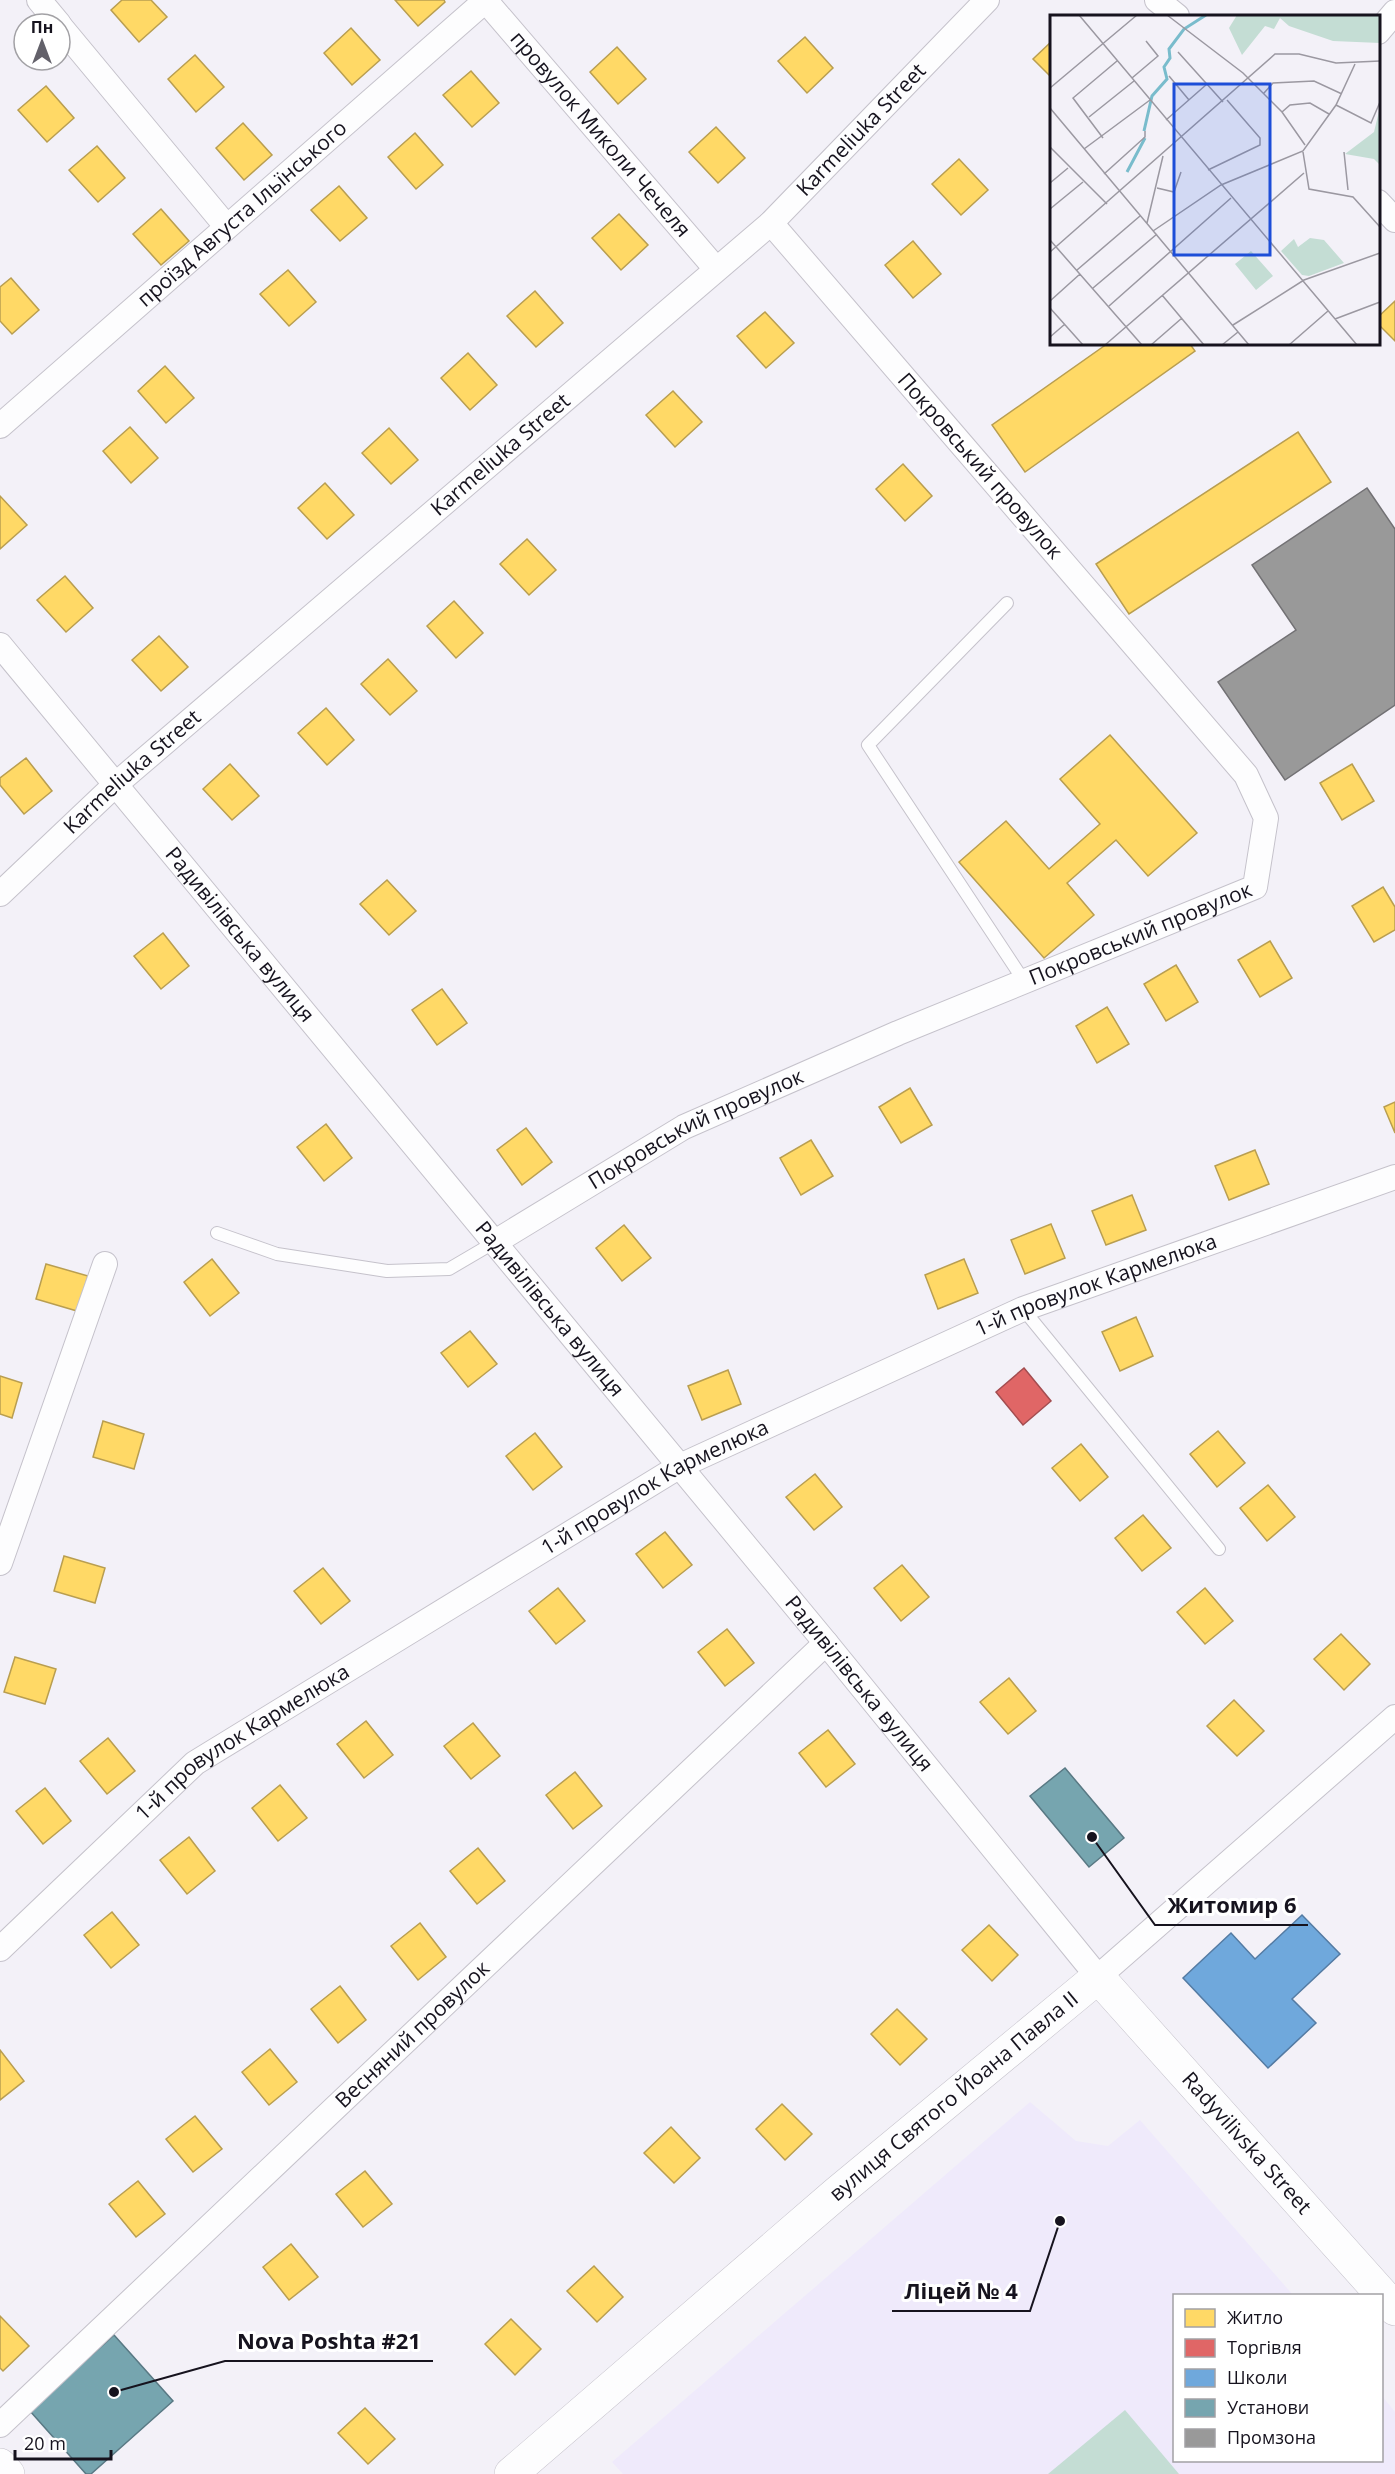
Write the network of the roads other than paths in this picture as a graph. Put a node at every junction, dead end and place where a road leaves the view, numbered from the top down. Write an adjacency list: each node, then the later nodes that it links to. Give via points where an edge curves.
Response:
1 (39, 0): 5 (street)
2 (485, 0): 13 (street, проїзд Августа Ільїнського); 14 (street, провулок Миколи Чечеля)
3 (987, 0): 12 (street, Karmeliuka Street)
4 (1157, 0): 7 (street)
5 (49, 12)
6 (1395, 12): 8 (street)
7 (1176, 15)
8 (1380, 30)
9 (72, 41): 13 (street)
10 (1380, 204): 11 (street)
11 (1395, 220)
12 (771, 223): 14 (street, Karmeliuka Street); 20 (street, Покровський провулок, via 1246,775 1266,818 1254,887)
13 (226, 226): 15 (street, проїзд Августа Ільїнського)
14 (716, 269): 18 (street, Karmeliuka Street)
15 (0, 426)
16 (1007, 603): 20 (lane, via 868,745)
17 (0, 645): 18 (street, Радивілівська вулиця)
18 (115, 786): 19 (street, Karmeliuka Street); 23 (street, Радивілівська вулиця)
19 (0, 894)
20 (1024, 981): 23 (street, Покровський провулок, via 684,1127)
21 (1395, 1177): 25 (street, 1-й провулок Кармелюка)
22 (217, 1233): 23 (lane, via 277,1254 387,1271 449,1269)
23 (495, 1242): 26 (street, Радивілівська вулиця)
24 (105, 1264): 28 (street)
25 (1023, 1309): 26 (street, 1-й провулок Кармелюка); 27 (lane)
26 (680, 1466): 29 (street, Радивілівська вулиця); 31 (street, 1-й провулок Кармелюка, via 195,1763)
27 (1219, 1549)
28 (0, 1563)
29 (826, 1643): 32 (street, Радивілівська вулиця); 36 (street, Весняний провулок)
30 (1395, 1717): 32 (street, вулиця Святого Йоана Павла II)
31 (0, 1949)
32 (1098, 1977): 33 (street, Radyvilivska Street); 39 (street, вулиця Святого Йоана Павла II, via 837,2193)
33 (1382, 2294)
34 (1383, 2296): 35 (street, Radyvilivska Street)
35 (1395, 2309)
36 (0, 2425)
37 (0, 2465): 38 (street)
38 (8, 2474)
39 (511, 2474)

